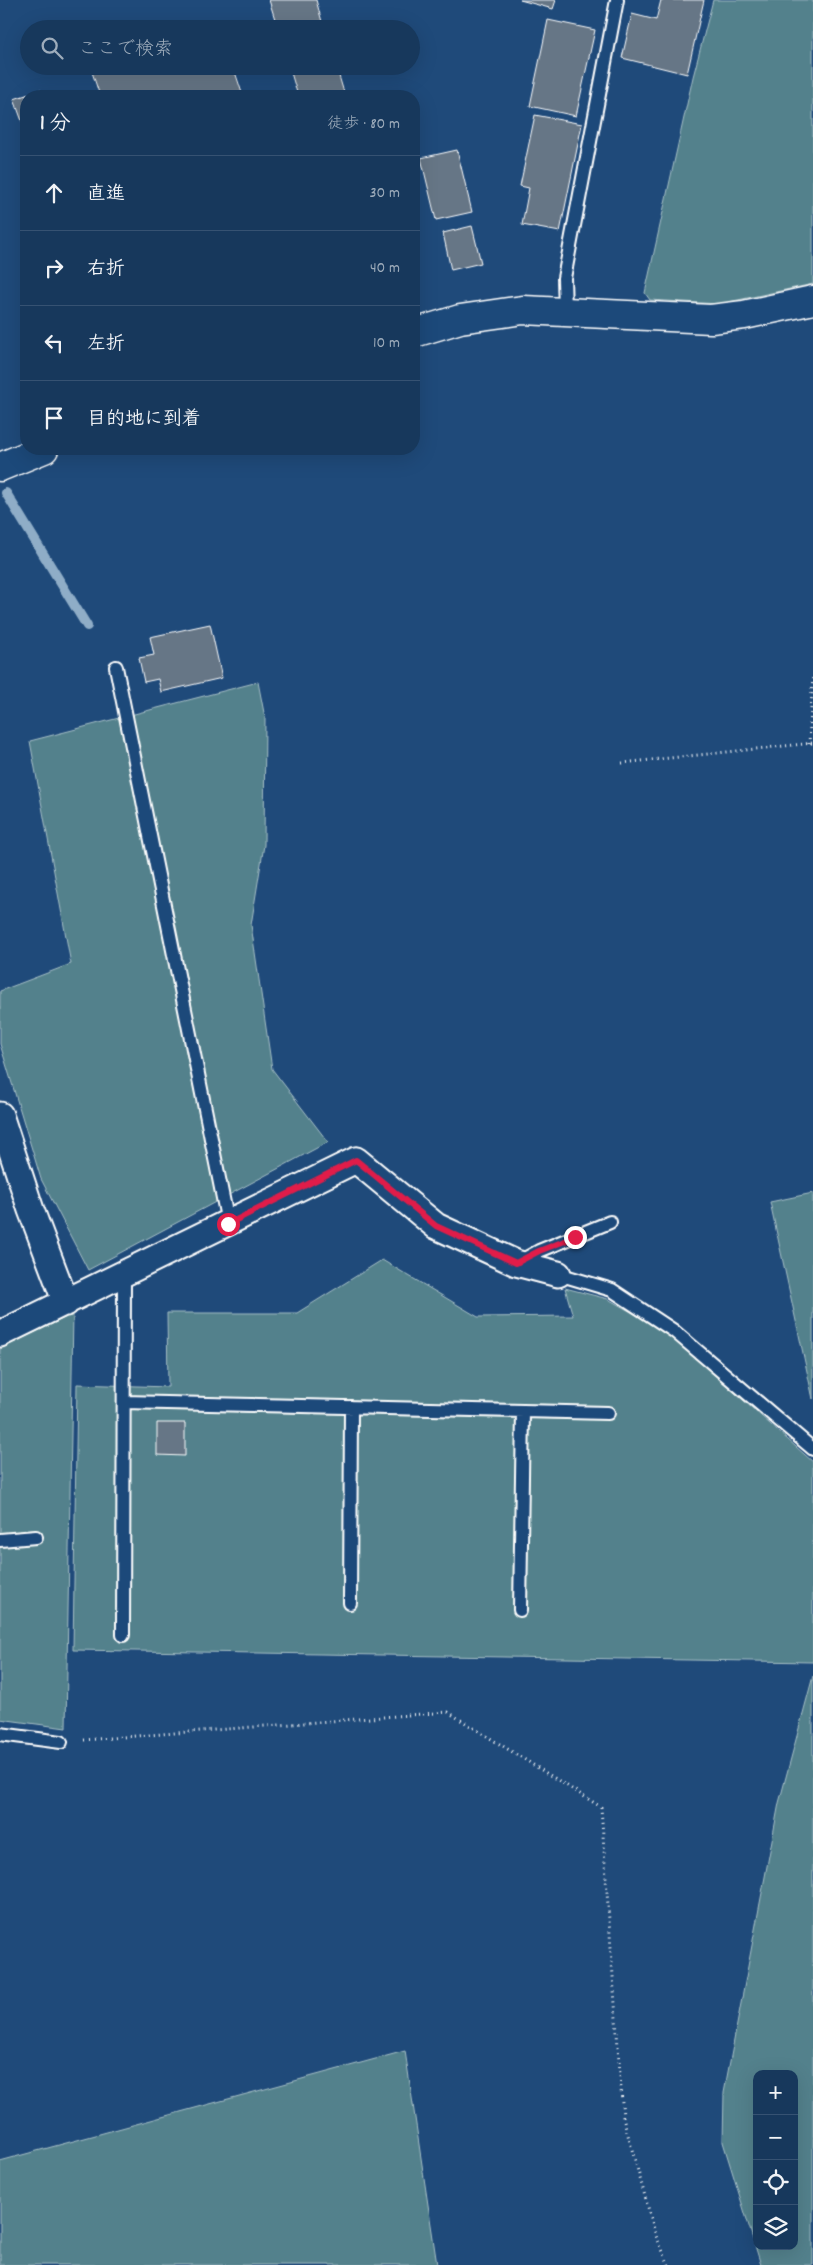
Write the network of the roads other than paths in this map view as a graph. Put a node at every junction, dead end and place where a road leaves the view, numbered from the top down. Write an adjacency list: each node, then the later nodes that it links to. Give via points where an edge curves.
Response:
1 (617, 0): 3 (lane, via 564,278)
2 (813, 300): 3 (street, via 710,319)
3 (565, 310): 4 (street, via 523,310 460,319)
4 (420, 331)
5 (29, 455): 6 (street)
6 (0, 467)
7 (116, 667): 10 (lane)
8 (0, 1115): 14 (street)
9 (610, 1222): 11 (lane)
10 (228, 1224): 11 (street, via 356,1160 436,1226); 12 (street)
11 (516, 1263): 13 (street)
12 (124, 1274): 14 (street); 16 (lane)
13 (558, 1274): 20 (lane, via 612,1290 674,1331)
14 (66, 1303): 15 (street)
15 (0, 1334)
16 (124, 1402): 17 (lane); 25 (lane)
17 (351, 1407): 18 (lane); 23 (lane)
18 (523, 1412): 19 (lane); 24 (lane)
19 (608, 1413)
20 (813, 1448)
21 (36, 1537): 22 (lane)
22 (0, 1540)
23 (350, 1603)
24 (520, 1610)
25 (123, 1636)
26 (0, 1734): 27 (lane)
27 (61, 1742)

